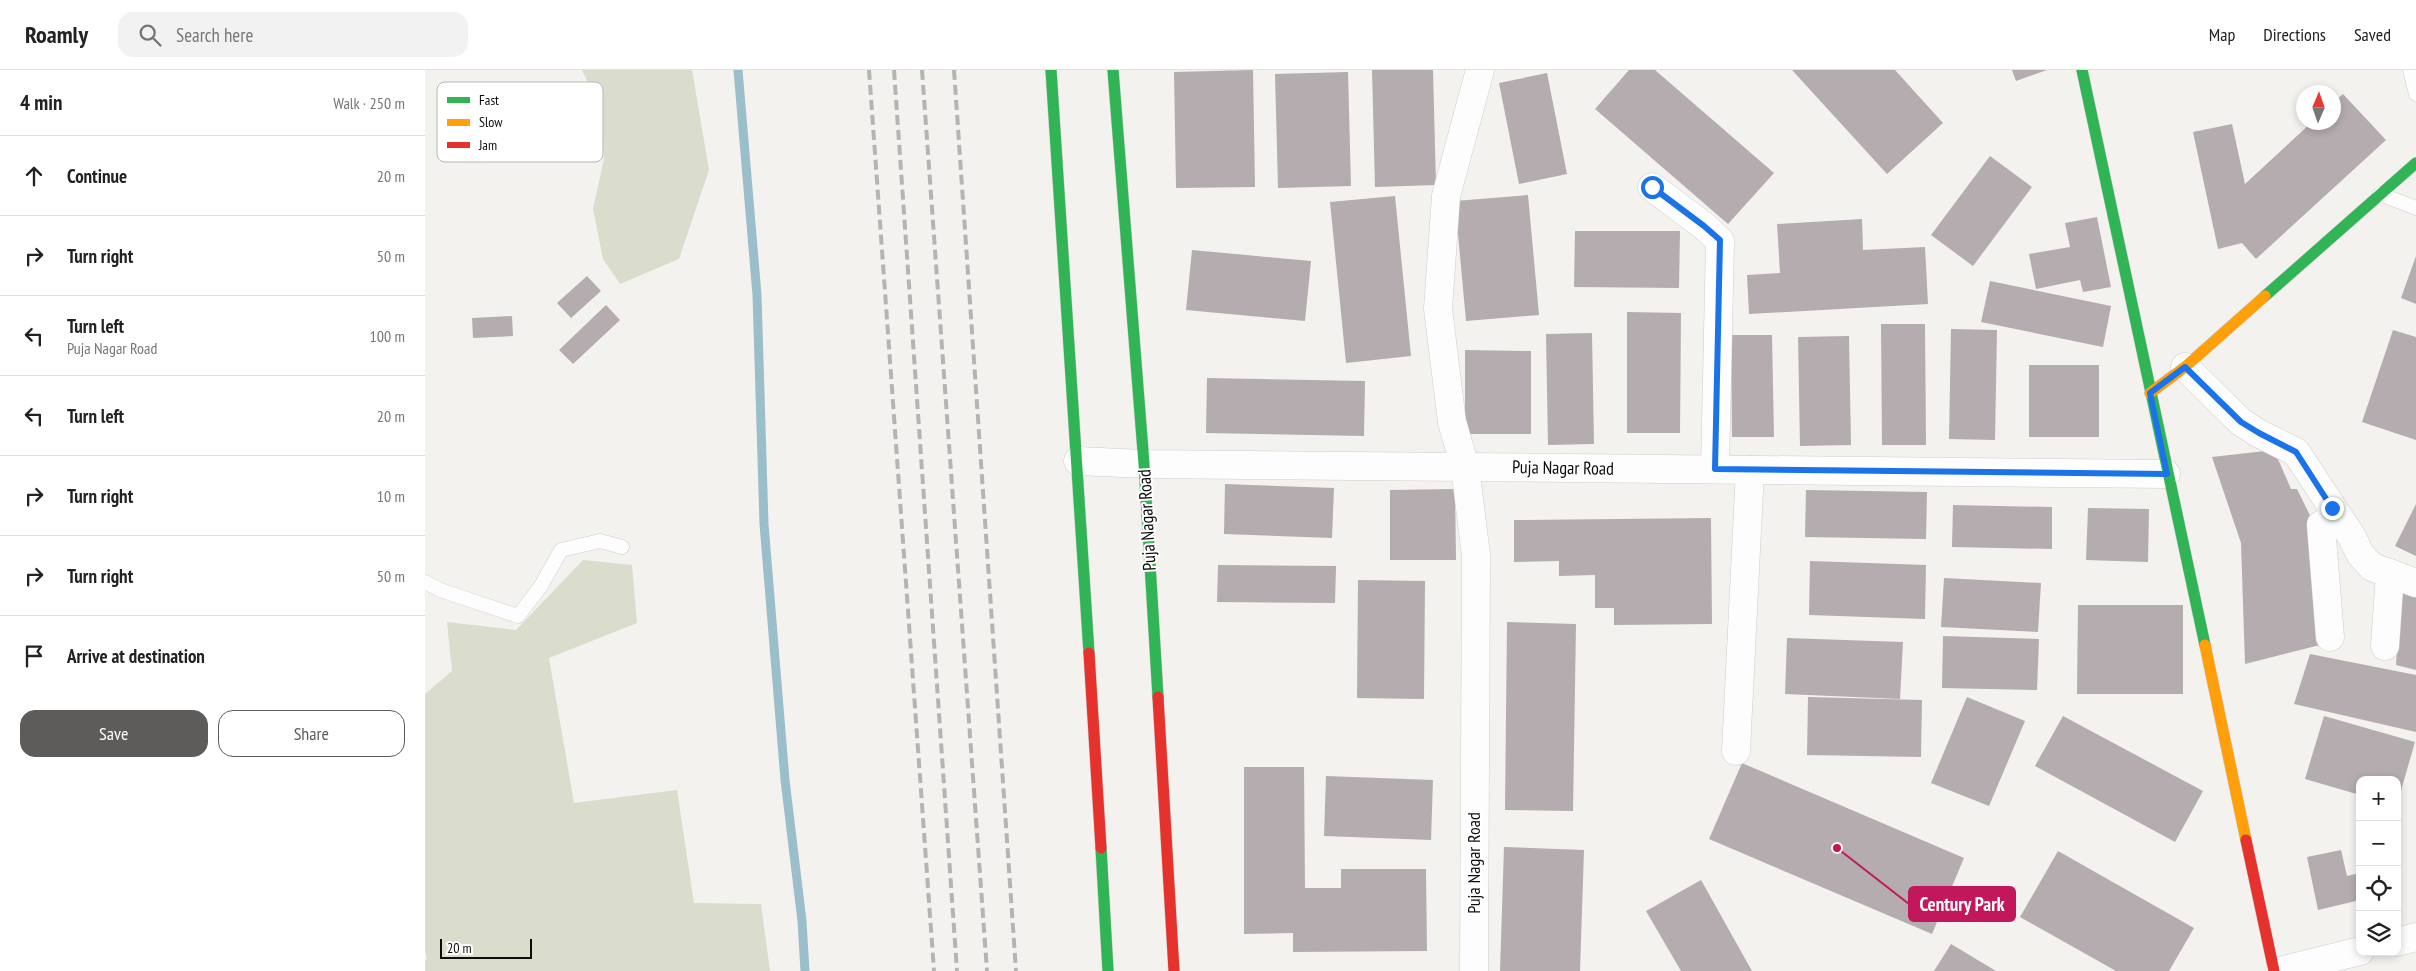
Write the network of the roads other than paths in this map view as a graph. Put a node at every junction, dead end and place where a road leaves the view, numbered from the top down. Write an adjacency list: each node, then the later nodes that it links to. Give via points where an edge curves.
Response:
1 (1051, 70): 13 (street)
2 (1113, 70): 14 (street, Puja Nagar Road)
3 (1480, 70): 15 (street, via 1446,196 1438,309 1452,422)
4 (2082, 70): 12 (street)
5 (2410, 70): 6 (lane)
6 (2416, 94)
7 (2416, 163): 9 (street)
8 (1652, 187): 16 (street, via 1720,240)
9 (2380, 194): 10 (lane); 11 (street)
10 (2416, 208)
11 (2185, 367): 12 (street); 19 (street, via 2241,422 2296,452)
12 (2150, 393): 18 (street)
13 (1078, 461): 14 (street); 30 (street)
14 (1144, 464): 15 (street); 31 (street, Puja Nagar Road)
15 (1465, 467): 16 (street, Puja Nagar Road); 32 (street, Puja Nagar Road, via 1476,555)
16 (1715, 469): 17 (street, Puja Nagar Road)
17 (1750, 470): 18 (street, Puja Nagar Road); 26 (street)
18 (2167, 474): 33 (street)
19 (2325, 515): 21 (street, via 2372,567); 24 (street)
20 (622, 547): 22 (lane, via 599,541 561,550 541,586 518,616)
21 (2390, 574): 23 (street); 25 (street)
22 (425, 582)
23 (2416, 583)
24 (2330, 637)
25 (2385, 646)
26 (1737, 750)
27 (2416, 937): 28 (street)
28 (2401, 941)
29 (2356, 952): 34 (street)
30 (1108, 971)
31 (1174, 971)
32 (1473, 971)
33 (2274, 971)
34 (2280, 971)

